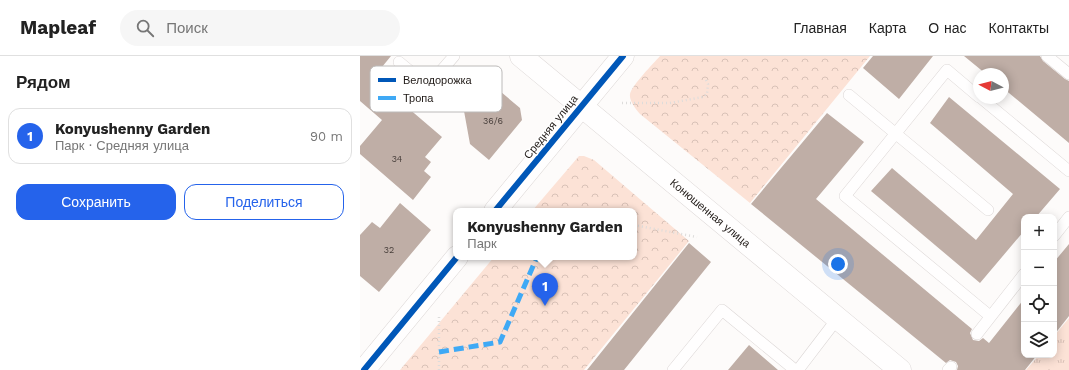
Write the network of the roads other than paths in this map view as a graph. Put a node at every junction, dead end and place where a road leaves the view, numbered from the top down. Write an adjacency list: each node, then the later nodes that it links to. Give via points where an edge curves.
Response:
1 (454, 56): 7 (lane)
2 (521, 56): 12 (main road, Конюшенная улица)
3 (623, 56): 12 (main road, Средняя улица)
4 (1047, 56): 8 (lane)
5 (398, 62): 6 (lane)
6 (403, 66)
7 (445, 66)
8 (1069, 74)
9 (973, 91): 13 (lane, via 947,70)
10 (849, 95): 13 (lane)
11 (988, 104): 14 (lane)
12 (582, 106): 15 (main road, Средняя улица); 22 (main road, Конюшенная улица)
13 (896, 133): 16 (lane); 21 (lane, via 845,196)
14 (1069, 171)
15 (497, 208)
16 (988, 210)
17 (1069, 217): 18 (lane)
18 (1057, 232)
19 (455, 260): 24 (main road)
20 (1021, 278): 21 (lane)
21 (990, 316): 23 (lane)
22 (837, 319): 26 (lane); 27 (main road, Конюшенная улица)
23 (977, 334)
24 (364, 370)
25 (673, 370): 26 (lane, via 722,310)
26 (796, 370)
27 (900, 370)

